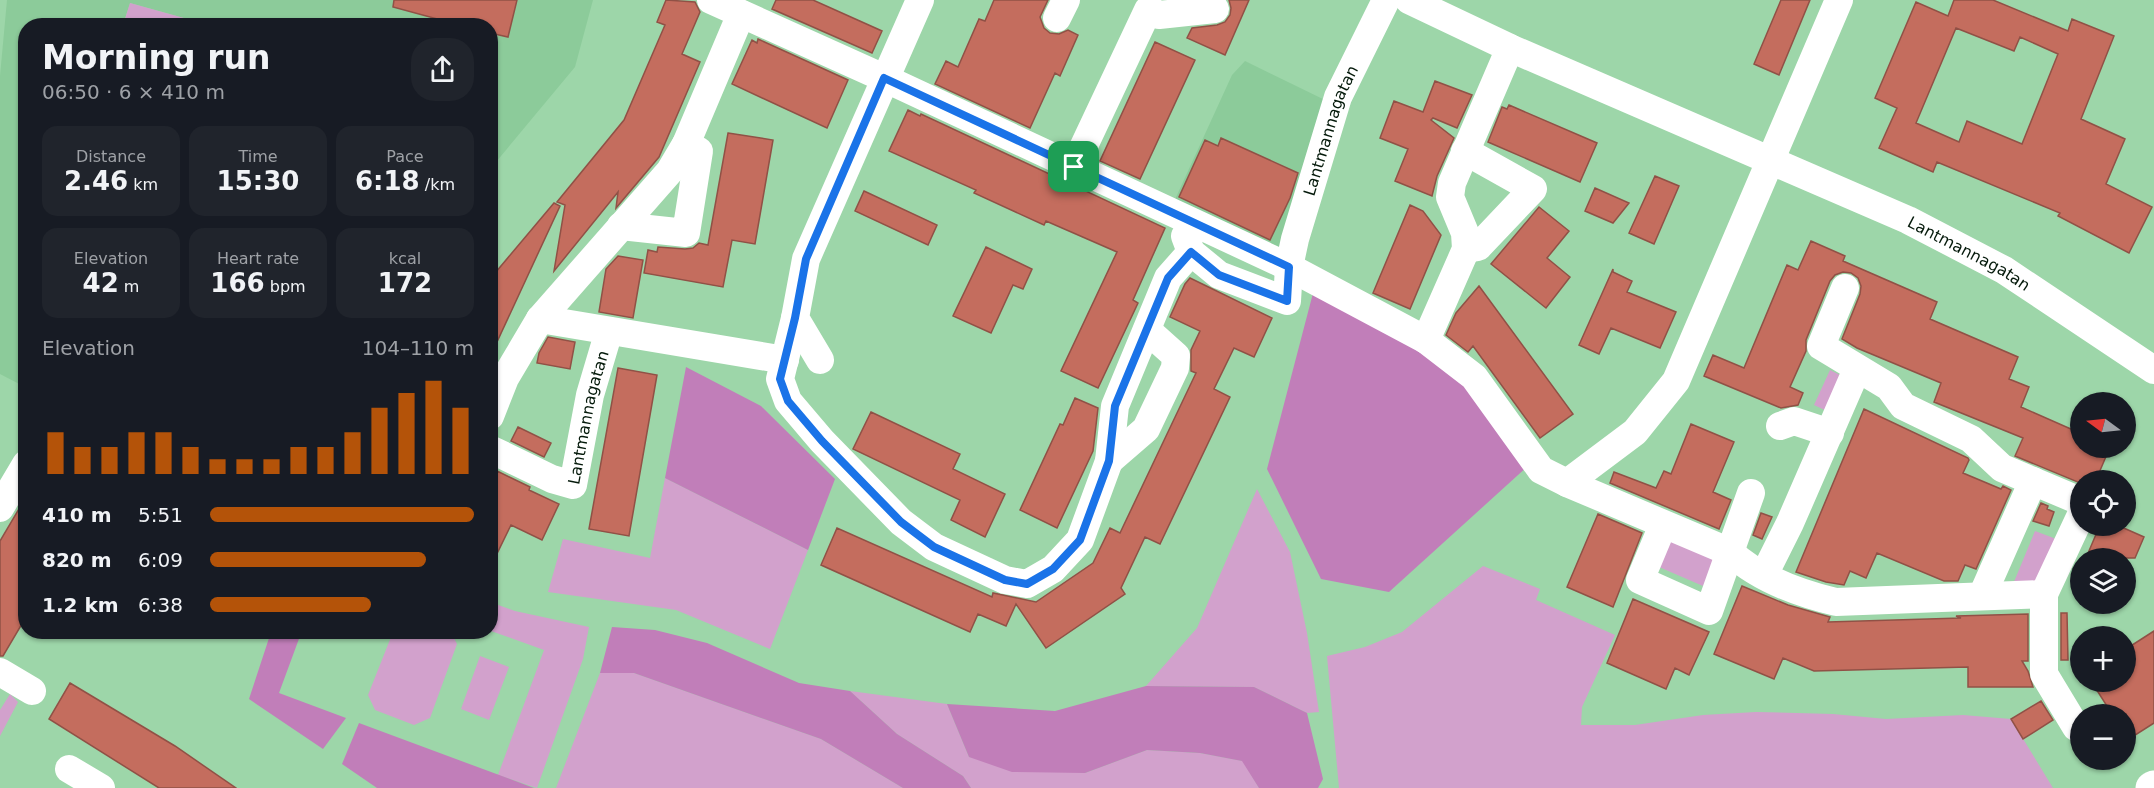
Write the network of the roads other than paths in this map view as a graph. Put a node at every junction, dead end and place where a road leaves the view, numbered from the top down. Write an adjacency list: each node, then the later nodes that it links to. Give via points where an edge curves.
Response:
1 (711, 0): 8 (street)
2 (920, 0): 10 (street)
3 (1386, 0): 19 (street, Lantmannagatan, via 1338,97)
4 (1409, 0): 9 (street, Lantmannagatan)
5 (1839, 0): 13 (street)
6 (1138, 5): 7 (street, via 1159,15); 14 (street)
7 (1215, 9)
8 (756, 12): 10 (street); 11 (street)
9 (1510, 48): 12 (street); 13 (street, Lantmannagatan)
10 (884, 78): 14 (street); 21 (street, via 806,259)
11 (686, 144): 16 (street, via 670,171); 16 (street, via 699,151 686,233)
12 (1465, 151): 17 (street, via 1450,197 1465,233); 17 (street, via 1533,189 1478,247)
13 (1771, 161): 29 (street, Lantmannagatan, via 1908,220 2004,270); 37 (street, via 1676,381 1635,432)
14 (1074, 167): 15 (street)
15 (1178, 215): 18 (street); 19 (street)
16 (621, 226): 22 (street)
17 (1466, 249): 25 (street)
18 (1191, 252): 19 (street, Lantmannagatan, via 1219,275 1287,301); 23 (street, via 1168,278)
19 (1289, 267): 25 (street)
20 (1845, 288): 28 (street, via 1821,346)
21 (795, 318): 26 (street); 27 (street)
22 (540, 319): 24 (street, Lantmannagatan); 30 (street)
23 (1147, 330): 34 (street, via 1115,406); 34 (street, via 1176,356 1174,368 1146,429)
24 (609, 332): 26 (street, Lantmannagatan); 33 (street, Lantmannagatan, via 590,394 573,485)
25 (1426, 340): 37 (street, via 1474,377 1541,470)
26 (785, 360): 34 (street, via 780,379 788,401 901,522 934,547 1005,580 1027,584 1053,569 1080,540)
27 (820, 360)
28 (1857, 369): 32 (street); 36 (street, via 1889,387 1903,406 1971,439 2002,468)
29 (2154, 370)
30 (498, 396)
31 (1780, 426): 32 (street, via 1794,421)
32 (1830, 433): 44 (street)
33 (498, 453)
34 (1109, 461)
35 (18, 478): 40 (street)
36 (2033, 481): 39 (street); 46 (street)
37 (1567, 483): 41 (street)
38 (1751, 493): 43 (street)
39 (2070, 497)
40 (0, 508)
41 (1663, 525): 43 (street); 43 (street, via 1640,580 1709,611)
42 (2071, 536): 45 (street)
43 (1730, 552): 44 (street)
44 (1764, 575): 46 (street, via 1803,594 1836,602)
45 (2044, 594): 46 (street); 49 (street, via 2044,674)
46 (1982, 597)
47 (0, 672): 48 (street)
48 (32, 691)
49 (2070, 717)
50 (69, 769): 51 (street)
51 (101, 788)

